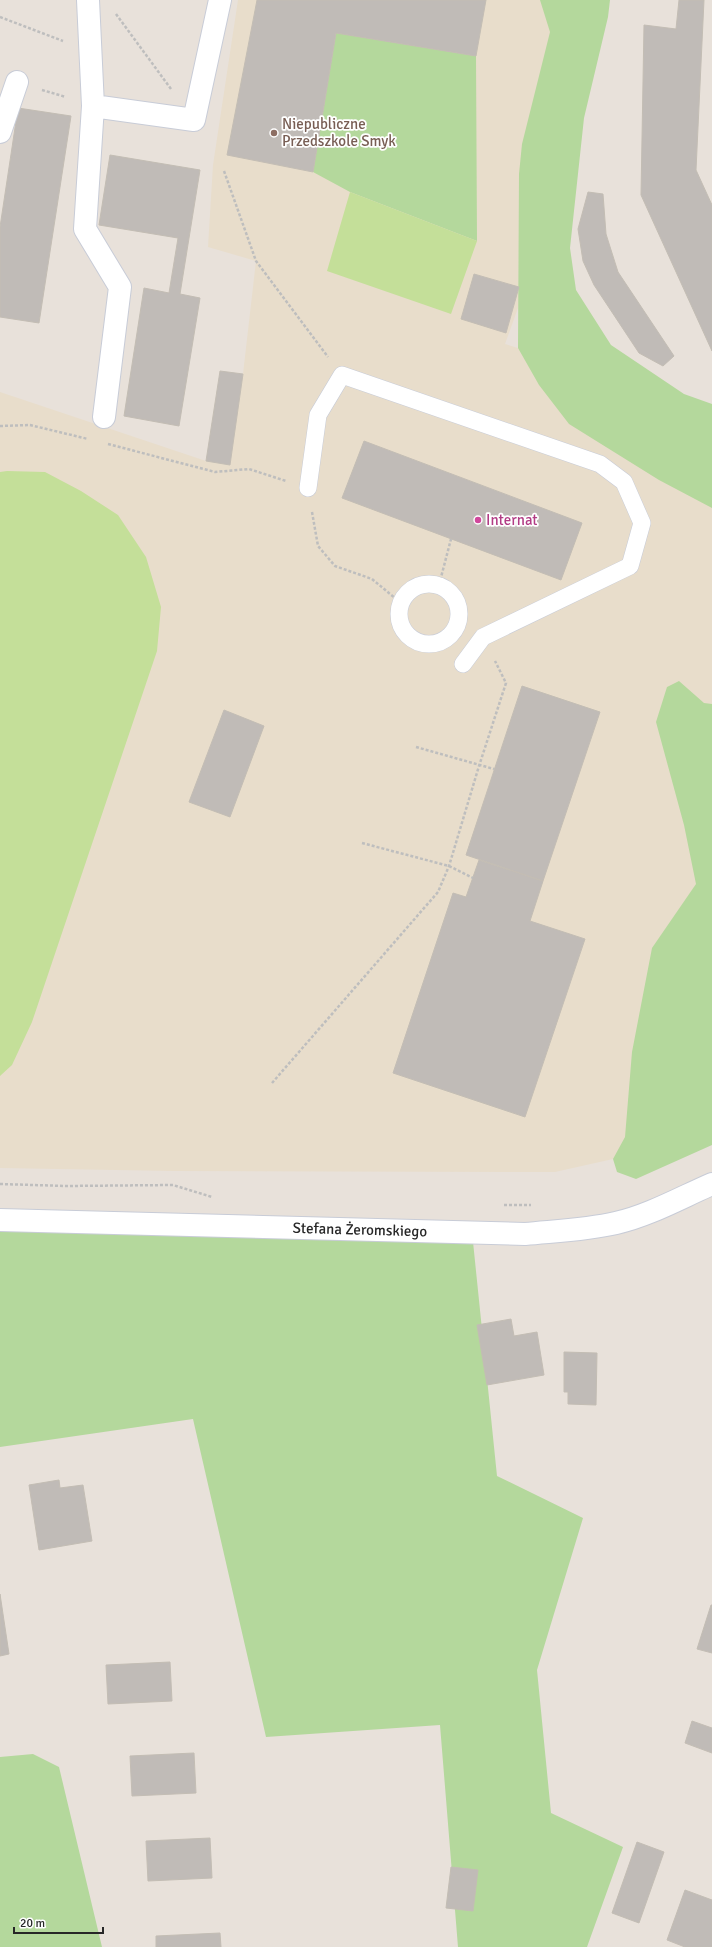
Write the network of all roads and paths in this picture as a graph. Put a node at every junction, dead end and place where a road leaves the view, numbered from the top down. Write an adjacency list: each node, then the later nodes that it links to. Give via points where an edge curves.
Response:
1 (88, 0): 5 (street)
2 (220, 0): 8 (street)
3 (115, 13): 8 (path)
4 (0, 17): 5 (path)
5 (90, 52): 7 (street)
6 (17, 82): 7 (path); 9 (street)
7 (93, 106): 8 (street); 12 (street, via 85,228 120,287)
8 (194, 120)
9 (0, 132)
10 (224, 171): 11 (path, via 256,261)
11 (342, 375): 16 (lane, via 318,415); 20 (lane, via 600,464 624,482 642,523 630,566)
12 (104, 417)
13 (0, 426): 14 (path, via 30,425)
14 (92, 440)
15 (107, 444): 16 (path, via 215,472 249,470)
16 (308, 488): 19 (path, via 318,546 335,566 372,579)
17 (451, 539): 18 (path)
18 (439, 585): 19 (lane, via 428,583 416,586); 19 (lane, via 450,592 459,613 457,624 451,634 442,641 430,644 418,642 408,636 401,626)
19 (400, 603)
20 (483, 637): 21 (lane); 23 (path, via 506,683)
21 (463, 664)
22 (416, 748): 23 (path)
23 (479, 766): 24 (path); 26 (path)
24 (494, 770)
25 (362, 843): 26 (path)
26 (449, 866): 27 (path); 28 (path, via 438,892)
27 (473, 878)
28 (272, 1083)
29 (0, 1184): 31 (path, via 173,1185)
30 (712, 1184): 34 (street, Stefana Żeromskiego, via 617,1223 525,1234)
31 (215, 1198)
32 (539, 1204): 33 (path)
33 (500, 1205)
34 (0, 1220)

